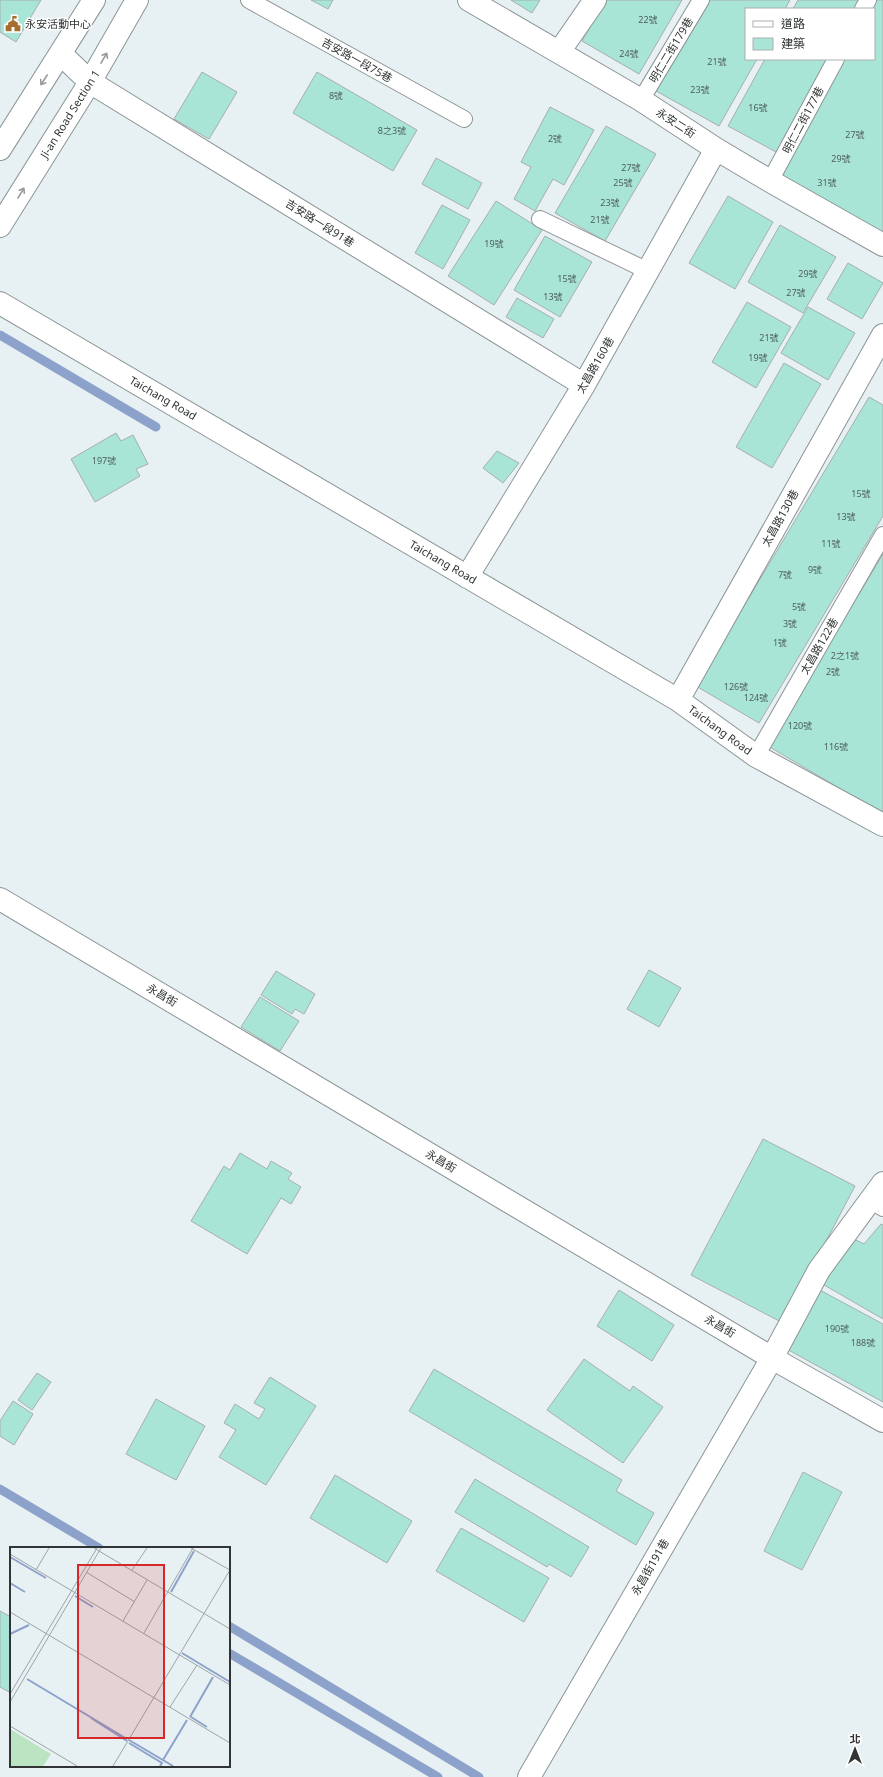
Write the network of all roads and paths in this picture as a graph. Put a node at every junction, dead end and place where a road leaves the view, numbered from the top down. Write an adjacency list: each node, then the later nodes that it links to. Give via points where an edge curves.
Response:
1 (94, 0): 8 (street)
2 (137, 0): 10 (street, Ji-an Road Section 1, one-way to 2)
3 (249, 0): 12 (lane, 吉安路一段75巷)
4 (469, 0): 7 (street, 永安二街)
5 (595, 0): 7 (street)
6 (701, 0): 11 (lane, 明仁二街179巷)
7 (559, 52): 11 (street, 永安二街)
8 (61, 54): 10 (street, 吉安路一段91巷); 13 (street, one-way to 13)
9 (835, 60): 15 (lane, 明仁二街177巷)
10 (90, 82): 17 (street, Ji-an Road Section 1, one-way to 10); 22 (street, 吉安路一段91巷)
11 (641, 100): 14 (street, 永安二街)
12 (464, 119)
13 (0, 149)
14 (716, 149): 15 (street, 永安二街); 19 (street, 太昌路160巷)
15 (770, 181): 18 (street, 永安二街)
16 (540, 219): 19 (lane)
17 (0, 226)
18 (883, 245)
19 (648, 271): 22 (street, 太昌路160巷)
20 (0, 303): 24 (street, Taichang Road)
21 (883, 335): 25 (street, 太昌路130巷)
22 (584, 385): 24 (street, 太昌路160巷)
23 (883, 535): 26 (lane, 太昌路122巷)
24 (467, 577): 25 (street, Taichang Road)
25 (678, 700): 26 (street, Taichang Road)
26 (756, 756): 27 (street, Taichang Road)
27 (883, 825)
28 (0, 899): 30 (street, 永昌街)
29 (879, 1197): 30 (street, 永昌街191巷, via 820,1270)
30 (772, 1358): 31 (street, 永昌街); 32 (street, 永昌街191巷)
31 (883, 1421)
32 (529, 1777)

